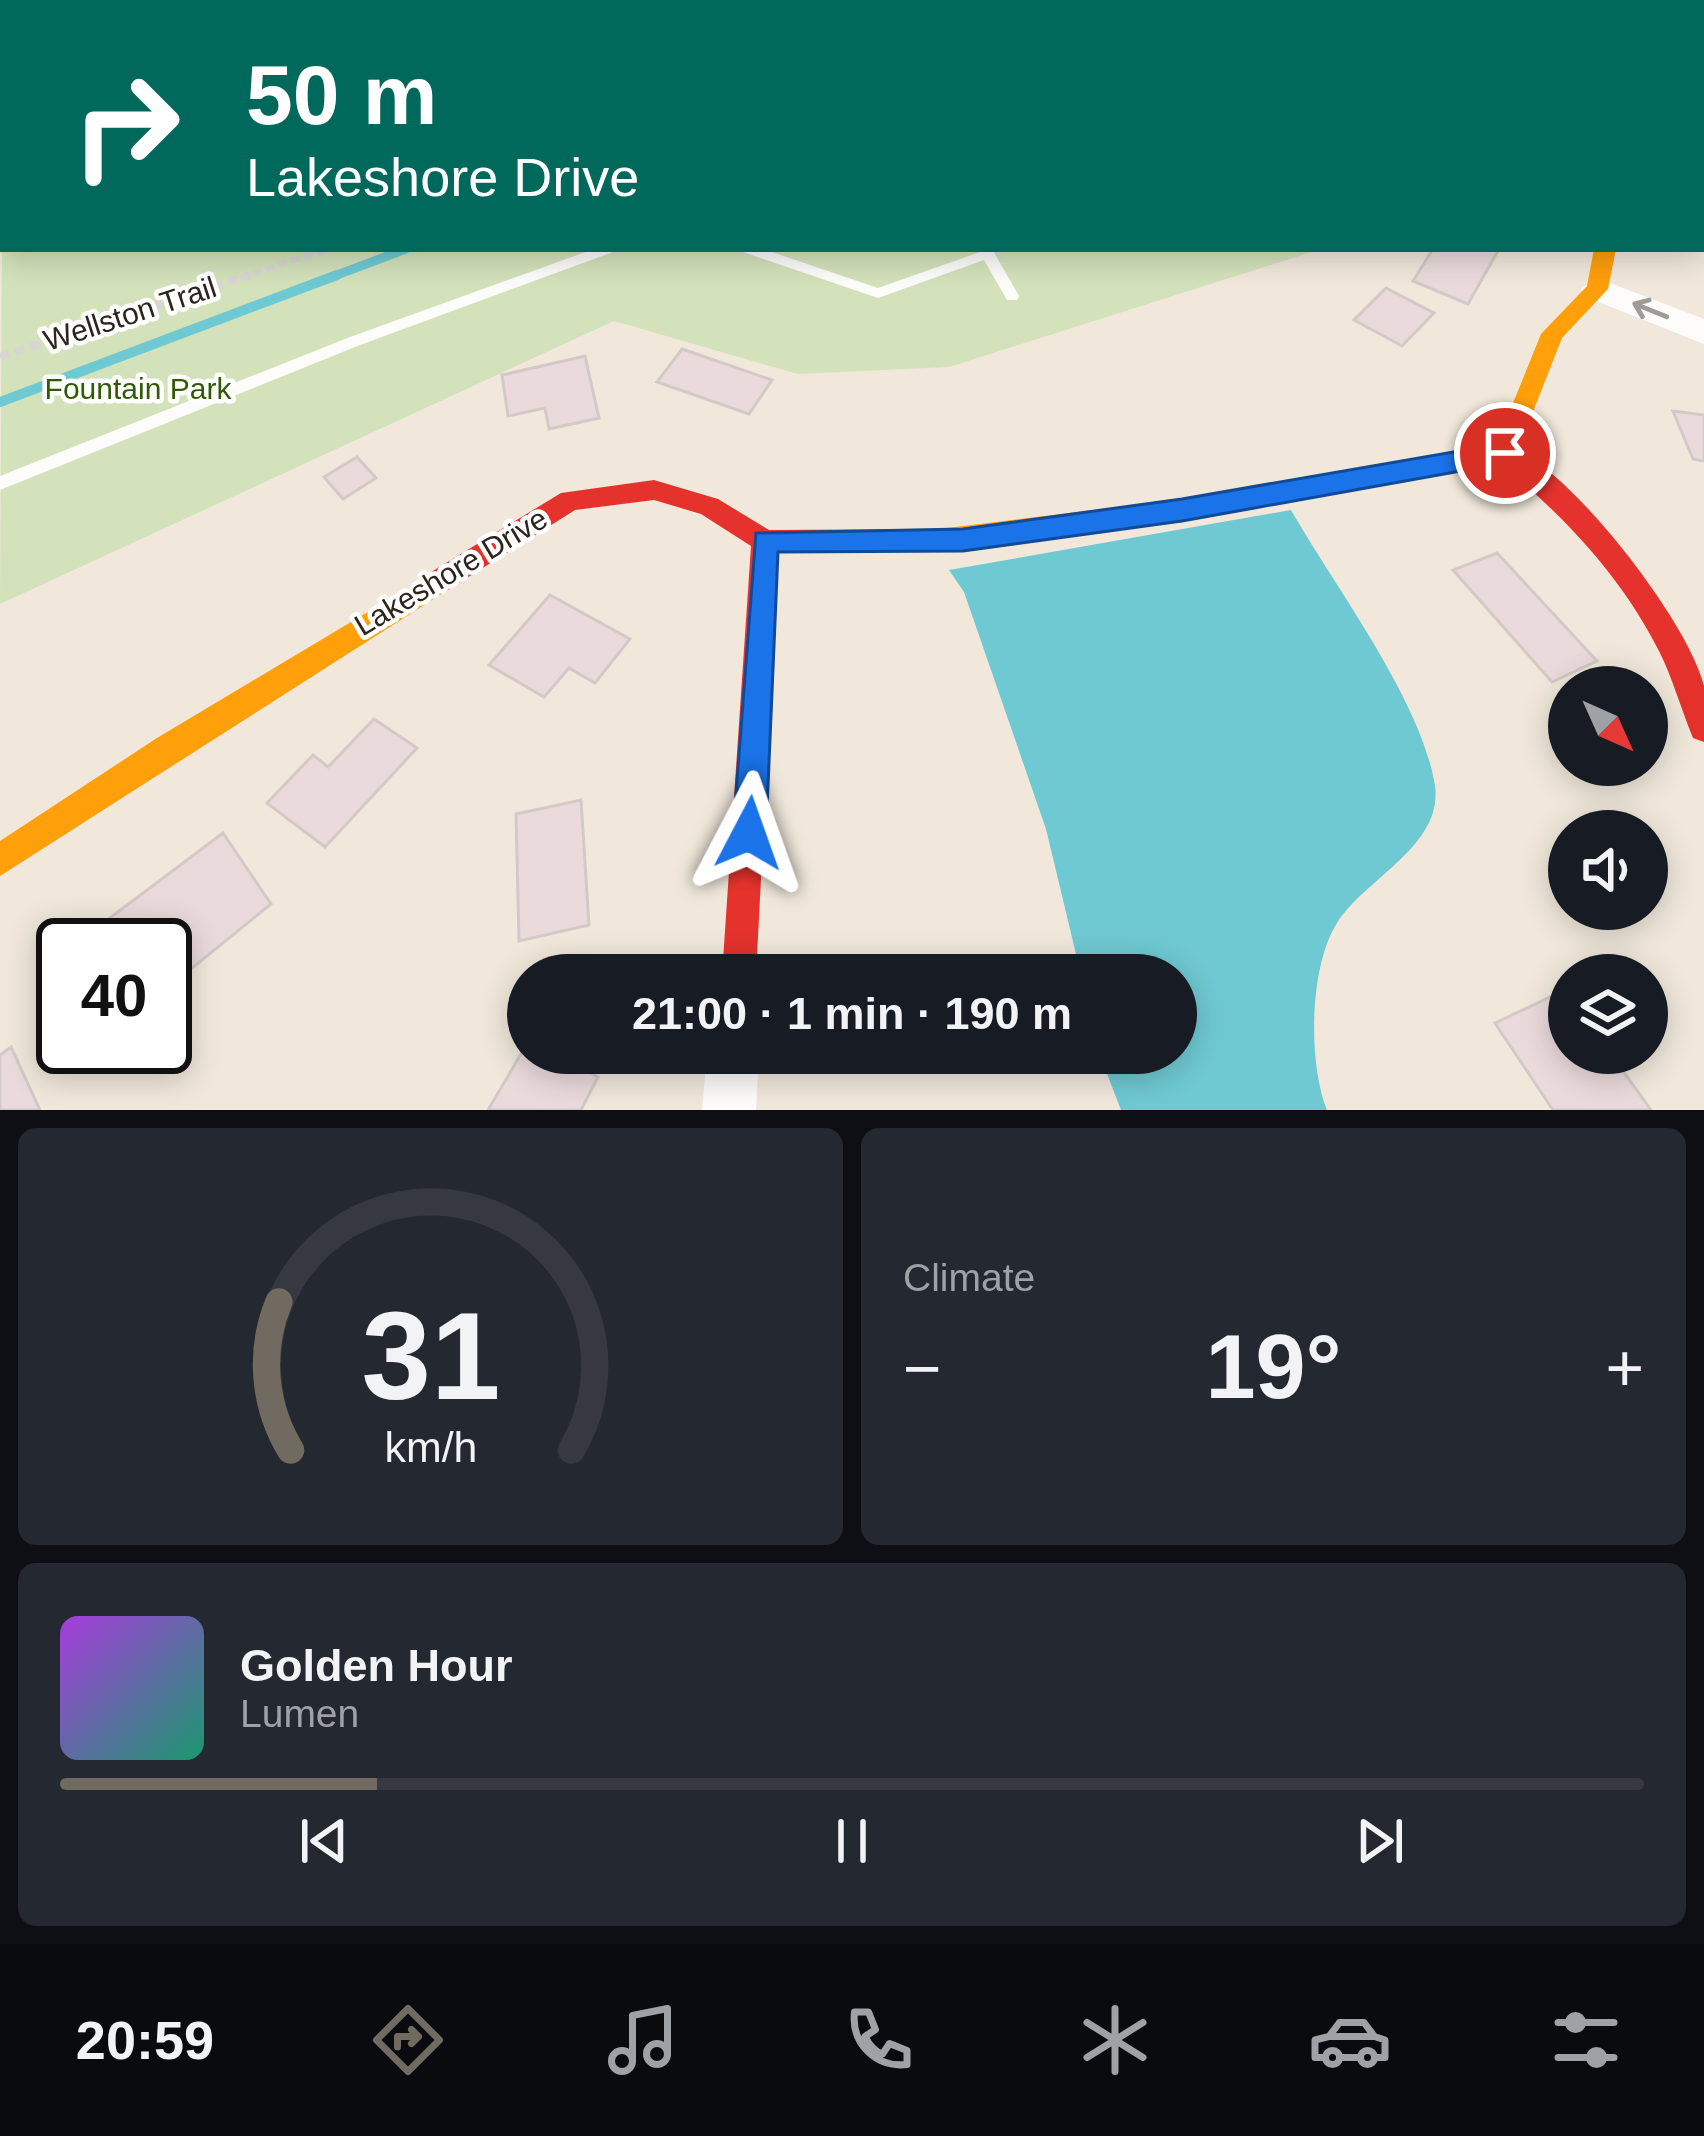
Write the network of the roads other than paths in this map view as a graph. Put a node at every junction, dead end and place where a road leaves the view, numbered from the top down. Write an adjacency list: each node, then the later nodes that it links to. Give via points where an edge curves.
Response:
1 (600, 252): 10 (lane)
2 (757, 252): 3 (lane, via 878,293)
3 (983, 252)
4 (987, 252): 7 (lane)
5 (1604, 252): 6 (street)
6 (1597, 289): 8 (street, one-way to 6); 9 (street, via 1552,334)
7 (1012, 296)
8 (1704, 332)
9 (1505, 453): 11 (street, via 963,540); 12 (street, via 1567,497 1633,569 1692,682)
10 (0, 484)
11 (765, 541): 13 (street, Lakeshore Drive, via 709,506 654,490 570,500); 14 (street)
12 (1704, 728)
13 (0, 860)
14 (740, 954)
15 (732, 1074): 16 (street)
16 (729, 1110)

